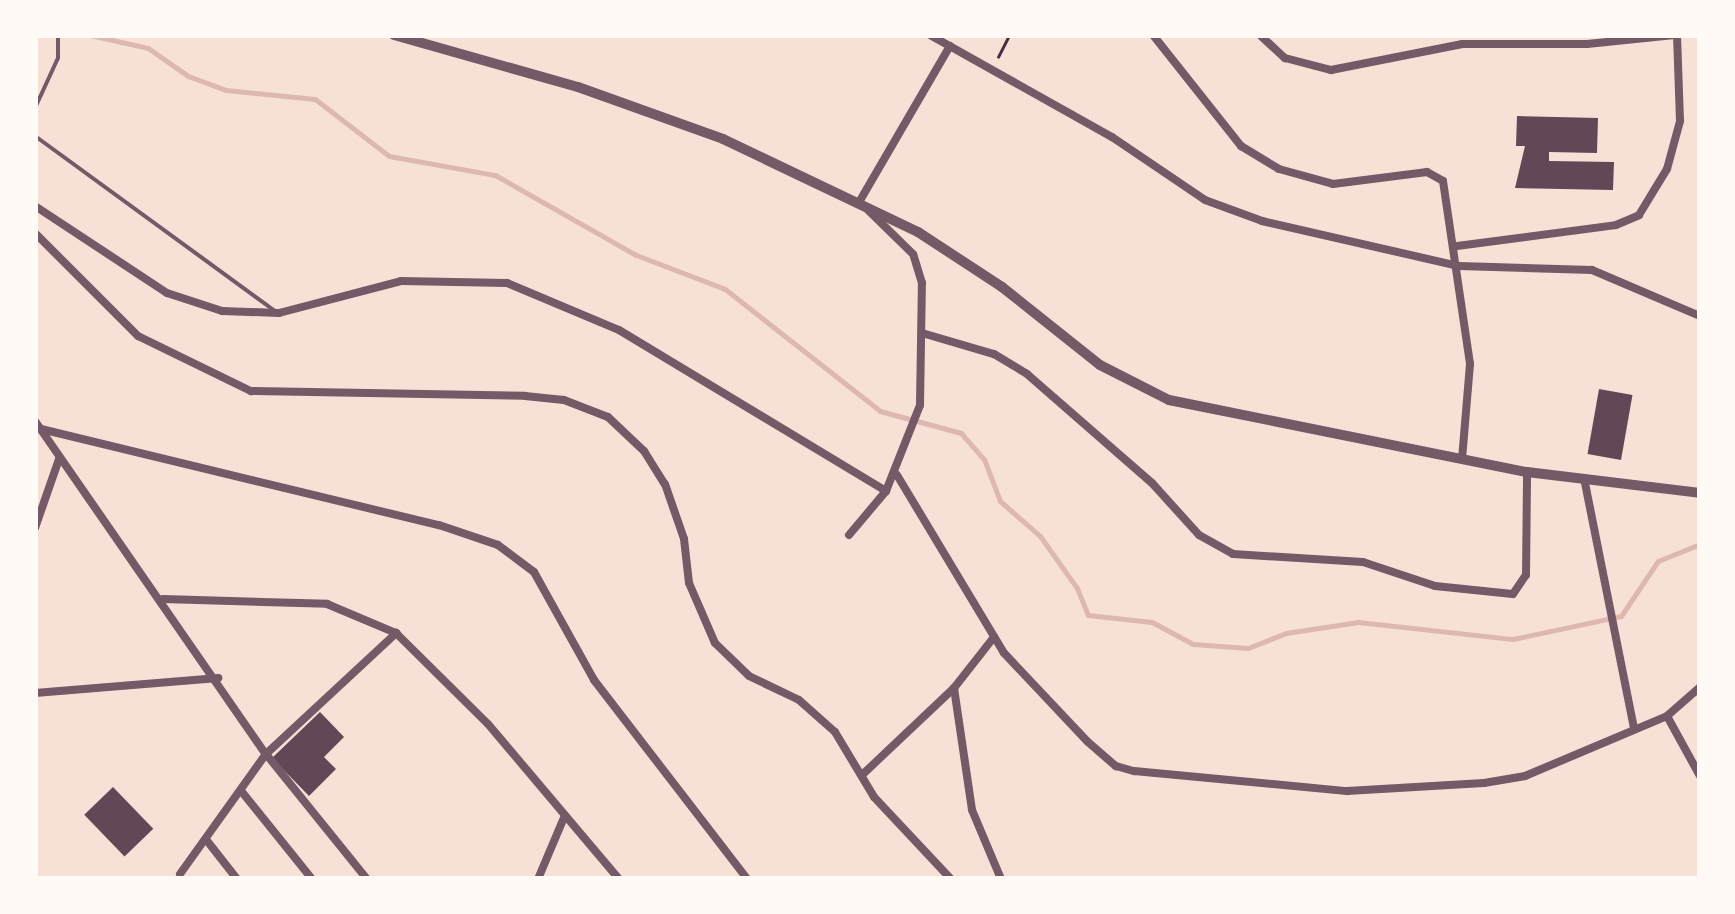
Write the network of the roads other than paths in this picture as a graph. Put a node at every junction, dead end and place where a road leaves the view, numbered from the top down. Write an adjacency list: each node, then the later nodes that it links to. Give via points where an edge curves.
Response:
1 (58, 35): 8 (lane, via 58,58)
2 (394, 35): 10 (street, via 688,126)
3 (930, 35): 7 (street)
4 (1153, 35): 13 (street, via 1240,146 1280,169 1333,184 1419,173 1443,181)
5 (1260, 35): 6 (street, via 1284,58 1331,70 1462,44 1587,44)
6 (1676, 35): 13 (street, via 1680,121 1668,169 1639,215 1616,225)
7 (950, 46): 10 (street); 14 (street, via 1112,137 1205,200 1262,221)
8 (35, 108)
9 (35, 136): 15 (lane)
10 (862, 205): 17 (street, via 919,265); 21 (street, via 964,261 1100,364 1169,400)
11 (35, 206): 15 (street, via 167,293 222,311)
12 (35, 233): 39 (street, via 138,336 251,391 526,396 564,400 608,416 644,451 665,484 684,538 689,583 715,643 748,676 800,700)
13 (1457, 246): 14 (street)
14 (1460, 266): 16 (street, via 1592,270); 21 (street, via 1470,364)
15 (279, 314): 25 (street, via 401,280 507,283 619,330)
16 (1700, 316)
17 (922, 333): 22 (street, via 978,347 1027,374 1152,482 1200,536 1234,554 1363,562 1435,586 1513,594 1526,575); 23 (street, via 920,405)
18 (35, 421): 19 (street)
19 (41, 430): 20 (street); 50 (street, via 498,545 534,572 594,680)
20 (59, 459): 27 (street); 29 (street)
21 (1462, 459): 22 (street)
22 (1527, 472): 24 (street)
23 (897, 475): 25 (street); 31 (street)
24 (1584, 478): 26 (street); 37 (street)
25 (886, 491): 28 (street)
26 (1700, 493)
27 (35, 528)
28 (849, 535)
29 (163, 599): 30 (street, via 328,604); 32 (street)
30 (396, 632): 38 (street); 42 (street, via 442,674)
31 (994, 637): 34 (street); 37 (street, via 1078,732 1116,766 1134,771 1289,788 1417,790 1525,776)
32 (218, 678): 35 (street); 38 (street)
33 (1700, 687): 36 (street)
34 (954, 688): 39 (street); 52 (street, via 972,810)
35 (35, 693)
36 (1667, 716): 37 (street); 40 (street)
37 (1634, 728)
38 (266, 754): 41 (street); 47 (street)
39 (862, 775): 51 (street, via 874,797)
40 (1700, 776)
41 (242, 792): 43 (street); 46 (street)
42 (565, 815): 48 (street); 49 (street)
43 (208, 842): 44 (street); 45 (street)
44 (180, 874)
45 (237, 879)
46 (312, 879)
47 (367, 879)
48 (538, 879)
49 (619, 879)
50 (747, 879)
51 (951, 879)
52 (1001, 879)

